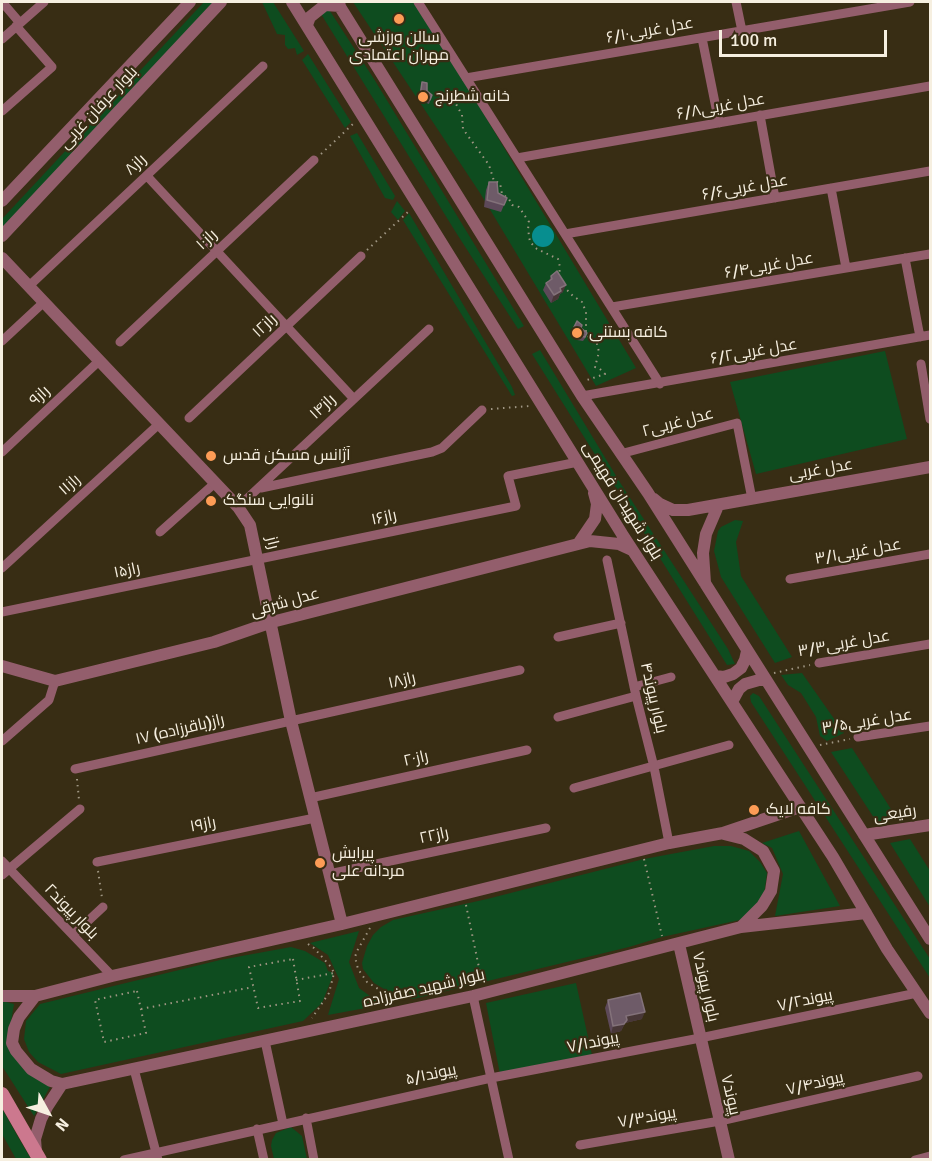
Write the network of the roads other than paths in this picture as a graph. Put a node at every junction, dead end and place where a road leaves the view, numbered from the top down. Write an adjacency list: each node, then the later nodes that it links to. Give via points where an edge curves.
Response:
1 (2, 2): 10 (street)
2 (44, 2): 10 (street)
3 (190, 2): 27 (street, بلوار عرفان غربی)
4 (221, 2): 29 (street, بلوار عرفان غربی)
5 (292, 2): 11 (street, بلوار شهیدان فهیمی)
6 (418, 2): 16 (street)
7 (736, 2): 12 (street)
8 (910, 2): 12 (street, ۶/۱۰عدل غربی)
9 (338, 4): 11 (street, via 325,5); 48 (street, بلوار شهیدان فهیمی)
10 (18, 24): 14 (street); 18 (street, via 52,67)
11 (307, 25): 56 (street, بلوار شهیدان فهیمی)
12 (742, 31): 13 (street, ۶/۱۰عدل غربی)
13 (702, 38): 16 (street, ۶/۱۰عدل غربی); 20 (street)
14 (2, 39)
15 (263, 66): 24 (street, راز۸)
16 (466, 78): 21 (street)
17 (930, 86): 19 (street, ۶/۸عدل غربی)
18 (2, 111)
19 (760, 115): 20 (street, ۶/۸عدل غربی); 26 (street)
20 (719, 123): 21 (street, ۶/۸عدل غربی)
21 (517, 158): 28 (street)
22 (314, 160): 30 (street, راز۱۰)
23 (930, 171): 25 (street, ۶/۶عدل غربی)
24 (147, 176): 30 (street); 36 (street, راز۸)
25 (831, 188): 26 (street, ۶/۶عدل غربی); 35 (street)
26 (775, 198): 28 (street, ۶/۶عدل غربی)
27 (2, 201)
28 (565, 234): 38 (street)
29 (2, 236)
30 (217, 251): 39 (street); 44 (street, راز۱۰)
31 (930, 254): 34 (street, ۶/۴عدل غربی)
32 (361, 256): 39 (street, راز۱۲)
33 (2, 258): 36 (street, راز)
34 (905, 258): 35 (street, ۶/۴عدل غربی); 42 (street)
35 (846, 268): 38 (street, ۶/۴عدل غربی)
36 (29, 286): 37 (street, راز)
37 (44, 302): 43 (street); 45 (street, راز)
38 (612, 308): 47 (street)
39 (287, 326): 49 (street); 51 (street, راز۱۲)
40 (429, 329): 49 (street, راز۱۴)
41 (930, 335): 42 (street, ۶/۲عدل غربی)
42 (920, 337): 47 (street, ۶/۲عدل غربی)
43 (2, 341)
44 (120, 342)
45 (99, 361): 53 (street, راز); 54 (street, راز۹)
46 (921, 364): 52 (street)
47 (660, 384): 48 (street, ۶/۲عدل غربی)
48 (582, 396): 55 (street, بلوار شهیدان فهیمی)
49 (354, 399): 60 (street, راز۱۴)
50 (482, 410): 60 (street, via 442,448 432,452)
51 (189, 418)
52 (930, 420)
53 (159, 424): 58 (street, راز); 71 (street, راز۱۱)
54 (2, 452)
55 (620, 454): 61 (street, بلوار شهیدان فهیمی); 62 (street, عدل غربی۲, via 737,423)
56 (578, 462): 59 (street, بلوار شهیدان فهیمی); 69 (street, راز۱۶, via 508,476 516,506)
57 (930, 466): 62 (street, عدل غربی)
58 (215, 483): 64 (street, راز); 65 (street)
59 (594, 488): 66 (street, via 596,519); 67 (street, بلوار شهیدان فهیمی)
60 (258, 489): 64 (street, راز۱۴)
61 (648, 493): 63 (street, عدل غربی, via 673,510); 73 (street, بلوار شهیدان فهیمی)
62 (752, 499): 63 (street, عدل غربی)
63 (718, 506): 73 (street, via 706,534)
64 (238, 507): 69 (street, راز, via 250,525)
65 (160, 532)
66 (578, 544): 67 (street, عدل شرقی, via 603,541); 75 (street, عدل شرقی)
67 (633, 550): 83 (street, بلوار شهیدان فهیمی)
68 (930, 554): 72 (street, عدل غربی۳/۱)
69 (259, 559): 74 (street, راز۱۵); 75 (street, راز)
70 (608, 560): 76 (street, بلوار پیوند۴)
71 (2, 568)
72 (790, 579)
73 (705, 586): 79 (street, بلوار شهیدان فهیمی)
74 (2, 612)
75 (272, 622): 86 (street, عدل شرقی, via 214,642); 90 (street, راز)
76 (621, 623): 77 (street); 87 (street, بلوار پیوند۴)
77 (558, 637)
78 (930, 644): 80 (street, عدل غربی۳/۳)
79 (747, 651): 83 (street, via 746,660 734,674); 85 (street, بلوار شهیدان فهیمی)
80 (819, 663)
81 (2, 666): 86 (street, عدل شرقی)
82 (520, 670): 90 (street, راز۱۸)
83 (715, 676): 88 (street, بلوار شهیدان فهیمی)
84 (671, 677): 87 (street)
85 (764, 678): 88 (street, via 745,684); 106 (street, بلوار شهیدان فهیمی)
86 (55, 681): 93 (street, via 49,700)
87 (635, 691): 89 (street); 96 (street, بلوار پیوند۴)
88 (732, 702): 100 (street, بلوار شهیدان فهیمی)
89 (558, 717)
90 (291, 721): 97 (street, ۱۷ راز(باقرزاده)); 99 (street, راز)
91 (930, 726): 92 (street, عدل غربی۳/۵)
92 (858, 737)
93 (2, 741)
94 (729, 745): 96 (street)
95 (527, 750): 99 (street, راز۲۰)
96 (654, 767): 98 (street); 107 (street, بلوار پیوند۴)
97 (75, 769)
98 (574, 788)
99 (310, 798): 102 (street, راز)
100 (800, 807): 105 (street); 112 (street, بلوار شهیدان فهیمی)
101 (80, 809): 109 (street)
102 (315, 818): 108 (street, راز۱۹); 110 (street, راز)
103 (930, 825): 106 (street, رفیعی)
104 (546, 828): 110 (street, راز۲۲)
105 (723, 833): 107 (street); 114 (street, via 744,839 763,851 774,871 771,891)
106 (864, 835): 116 (street, بلوار شهیدان فهیمی)
107 (669, 843): 113 (street)
108 (97, 862)
109 (4, 868): 115 (street, بلوار پیوند۲)
110 (329, 873): 113 (street, راز)
111 (103, 907): 115 (street)
112 (866, 913): 114 (street, بلوار شهید صفرزاده); 119 (street, بلوار شهیدان فهیمی)
113 (342, 924): 118 (street)
114 (741, 927): 117 (street, بلوار شهید صفرزاده)
115 (73, 935): 118 (street, بلوار پیوند۲)
116 (929, 935)
117 (678, 944): 120 (street, بلوار شهید صفرزاده); 124 (street, بلوار پیوند۷)
118 (112, 976): 122 (street)
119 (917, 993): 123 (street, بلوار شهیدان فهیمی); 124 (street, پیوند۷/۲)
120 (479, 994): 125 (street, بلوار شهید صفرزاده); 128 (street)
121 (2, 996): 122 (street)
122 (35, 996): 129 (street, via 19,1017 12,1042 31,1069)
123 (930, 1013)
124 (700, 1038): 128 (street, پیوند۷/۱); 132 (street, پیوند۷)
125 (265, 1041): 126 (street, بلوار شهید صفرزاده); 133 (street)
126 (134, 1069): 129 (street, بلوار شهید صفرزاده); 137 (street)
127 (918, 1076): 132 (street, پیوند۷/۴)
128 (491, 1078): 131 (street, پیوند۵/۱); 142 (street)
129 (62, 1084): 136 (street, via 41,1119 35,1139)
130 (2, 1094): 136 (main road)
131 (306, 1118): 133 (street, پیوند۵/۱); 141 (street)
132 (720, 1121): 135 (street, پیوند۷/۳); 143 (street, پیوند۷)
133 (282, 1124): 134 (street, پیوند۵/۱)
134 (257, 1129): 137 (street, پیوند۵/۱); 140 (street)
135 (580, 1145)
136 (38, 1156)
137 (157, 1156): 139 (street, پیوند۵/۱)
138 (930, 1156): 144 (street)
139 (124, 1160)
140 (264, 1160)
141 (315, 1160)
142 (509, 1160)
143 (729, 1160)
144 (915, 1160)

